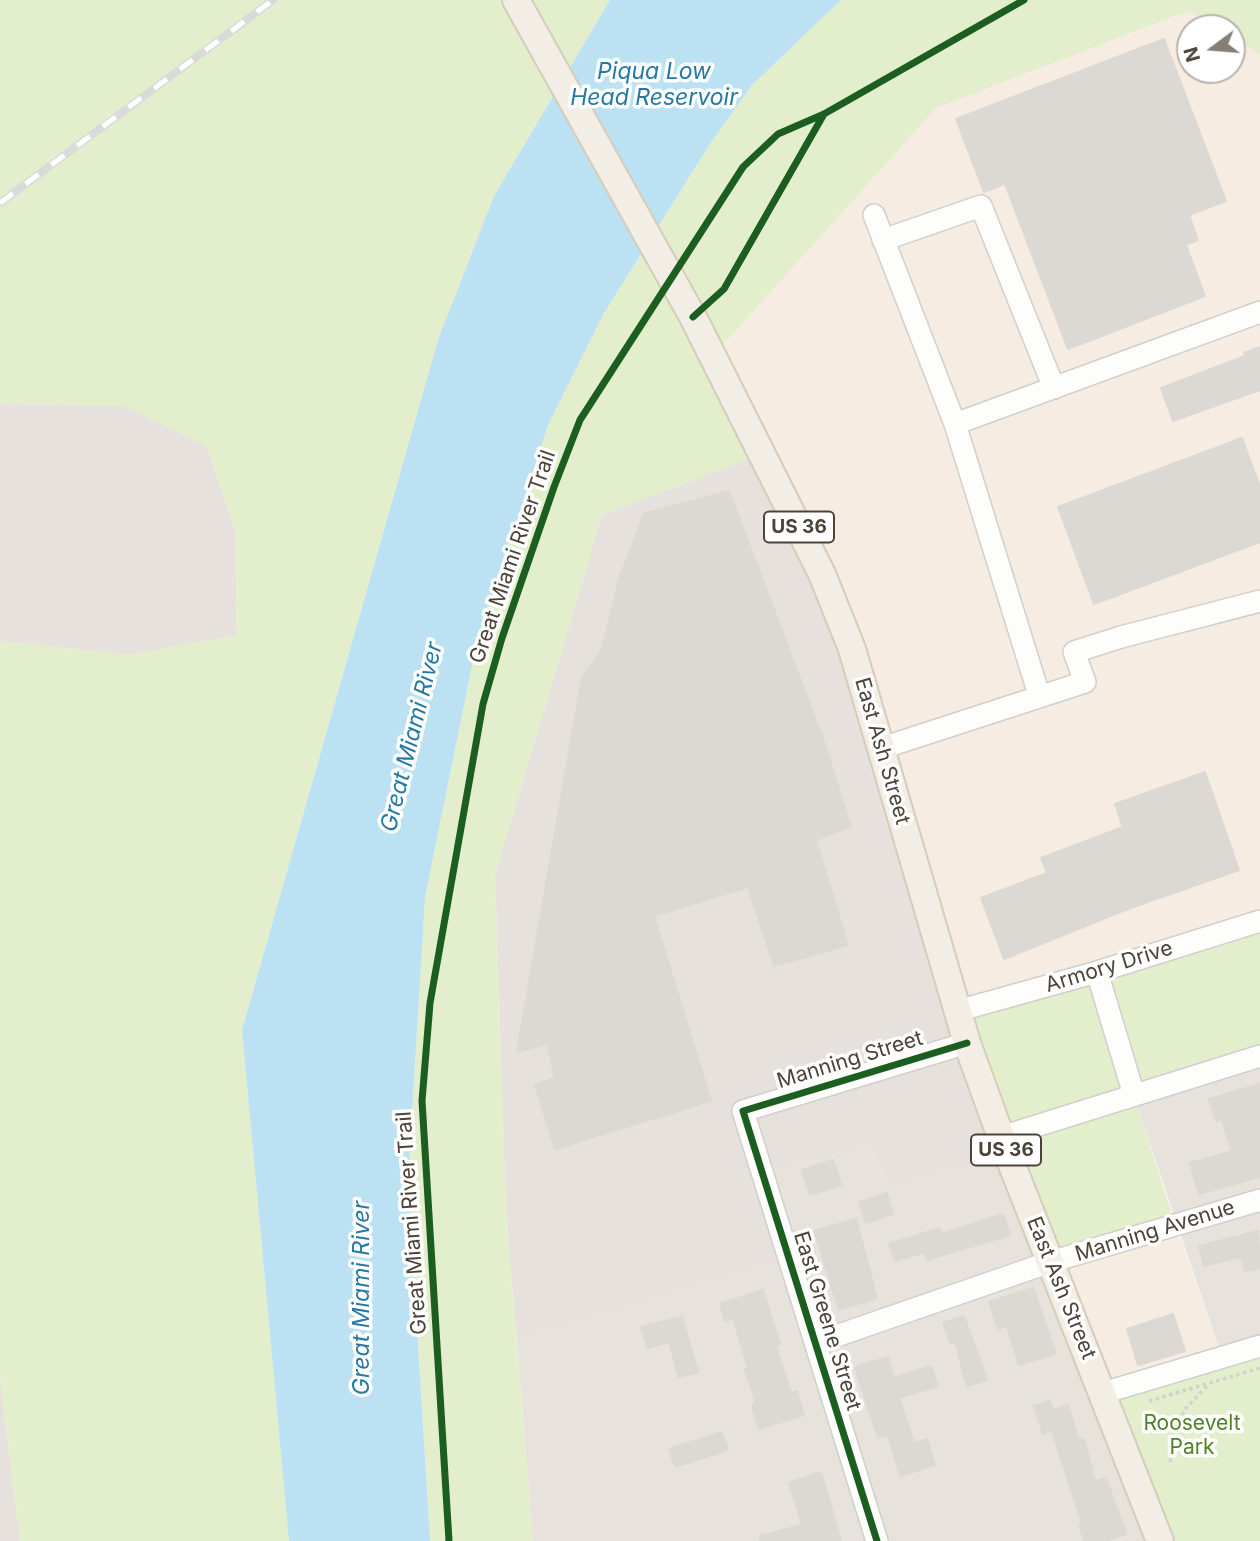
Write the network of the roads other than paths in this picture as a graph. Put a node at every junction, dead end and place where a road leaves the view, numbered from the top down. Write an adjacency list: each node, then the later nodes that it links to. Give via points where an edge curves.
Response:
1 (516, 0): 9 (main road, East Ash Street / US 36, via 693,317 822,574 852,649)
2 (874, 215): 3 (street)
3 (883, 240): 5 (street, via 982,206); 6 (street)
4 (1260, 312): 5 (street)
5 (1054, 388): 6 (street)
6 (955, 424): 8 (street)
7 (1260, 601): 8 (street, via 1074,652 1085,682)
8 (1039, 695): 9 (street)
9 (882, 748): 12 (main road, East Ash Street / US 36)
10 (1260, 921): 11 (street, Armory Drive)
11 (1097, 972): 12 (street, Armory Drive); 15 (street)
12 (957, 1011): 13 (main road, East Ash Street / US 36)
13 (967, 1042): 16 (street, Manning Street); 17 (main road, East Ash Street / US 36)
14 (1260, 1056): 15 (street)
15 (1134, 1095): 17 (street)
16 (743, 1111): 20 (street, East Greene Street)
17 (1001, 1137): 19 (main road, East Ash Street / US 36)
18 (1260, 1200): 19 (street, Manning Avenue)
19 (1050, 1262): 20 (street, Manning Avenue); 22 (main road, East Ash Street / US 36)
20 (816, 1343): 24 (street, East Greene Street)
21 (1260, 1346): 22 (street)
22 (1103, 1393): 23 (main road, East Ash Street / US 36)
23 (1156, 1540)
24 (877, 1541)

